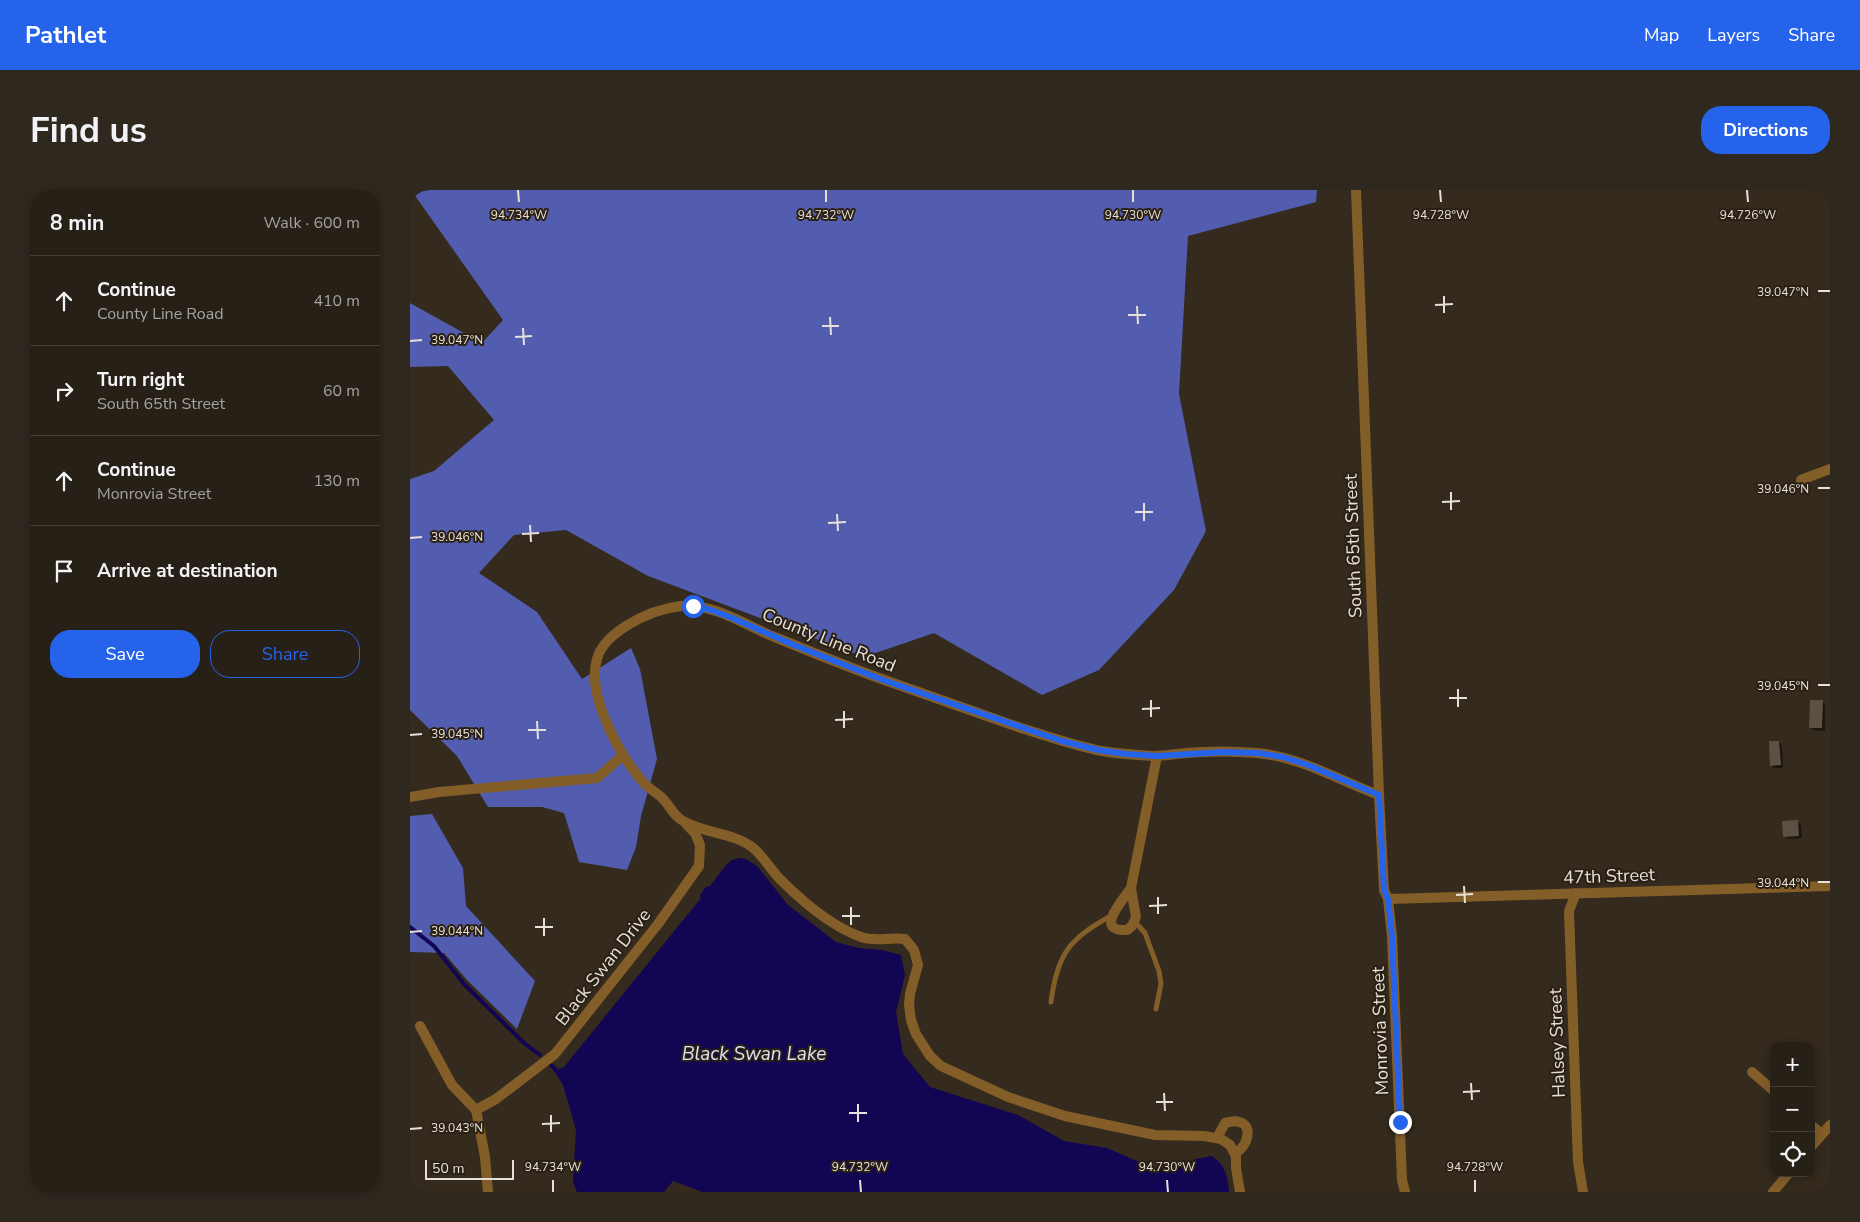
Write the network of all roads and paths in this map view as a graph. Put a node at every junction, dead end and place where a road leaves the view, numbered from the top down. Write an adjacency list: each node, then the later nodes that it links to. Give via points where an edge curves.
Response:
1 (1356, 190): 6 (street, South 65th Street)
2 (1830, 470): 3 (street)
3 (1801, 480)
4 (623, 755): 5 (street, County Line Road, via 602,710 594,674 597,657 622,628 650,614 680,606 711,610 883,680 1062,741 1098,750); 7 (street, via 597,778); 8 (street, Black Swan Drive, via 645,784)
5 (1157, 756): 6 (street, County Line Road, via 1223,752 1283,757); 10 (street)
6 (1379, 795): 12 (street, South 65th Street, via 1384,890)
7 (410, 797)
8 (679, 818): 20 (street, Black Swan Drive, via 696,833 700,845 699,866 691,879 555,1054 496,1099); 24 (street, Black Swan Drive, via 750,846 781,880 832,922 862,937 905,940 914,950 918,965 910,994 911,1020 930,1056 941,1066 1008,1097 1065,1116 1155,1135)
9 (1830, 886): 11 (street, 47th Street)
10 (1131, 888): 13 (street); 14 (street)
11 (1576, 893): 12 (street, 47th Street); 31 (street, Halsey Street, via 1569,911 1578,1162)
12 (1388, 899): 30 (street, Monrovia Street)
13 (1112, 915): 14 (street, via 1112,924 1120,931 1127,930); 15 (lane, via 1075,939 1061,959 1054,978)
14 (1135, 922): 16 (lane, via 1145,933 1159,971 1161,984)
15 (1051, 1002)
16 (1156, 1009)
17 (420, 1026): 20 (street, via 452,1086)
18 (1752, 1072): 19 (street)
19 (1770, 1088)
20 (476, 1110): 28 (street)
21 (1830, 1125): 23 (street)
22 (1815, 1128): 23 (street)
23 (1822, 1134): 25 (street)
24 (1217, 1138): 26 (street, via 1230,1145); 26 (street, via 1225,1123 1233,1120 1245,1125 1246,1142)
25 (1815, 1142)
26 (1235, 1154): 29 (street)
27 (1786, 1177): 32 (street)
28 (488, 1192)
29 (1240, 1192)
30 (1405, 1192)
31 (1583, 1192)
32 (1773, 1192)

